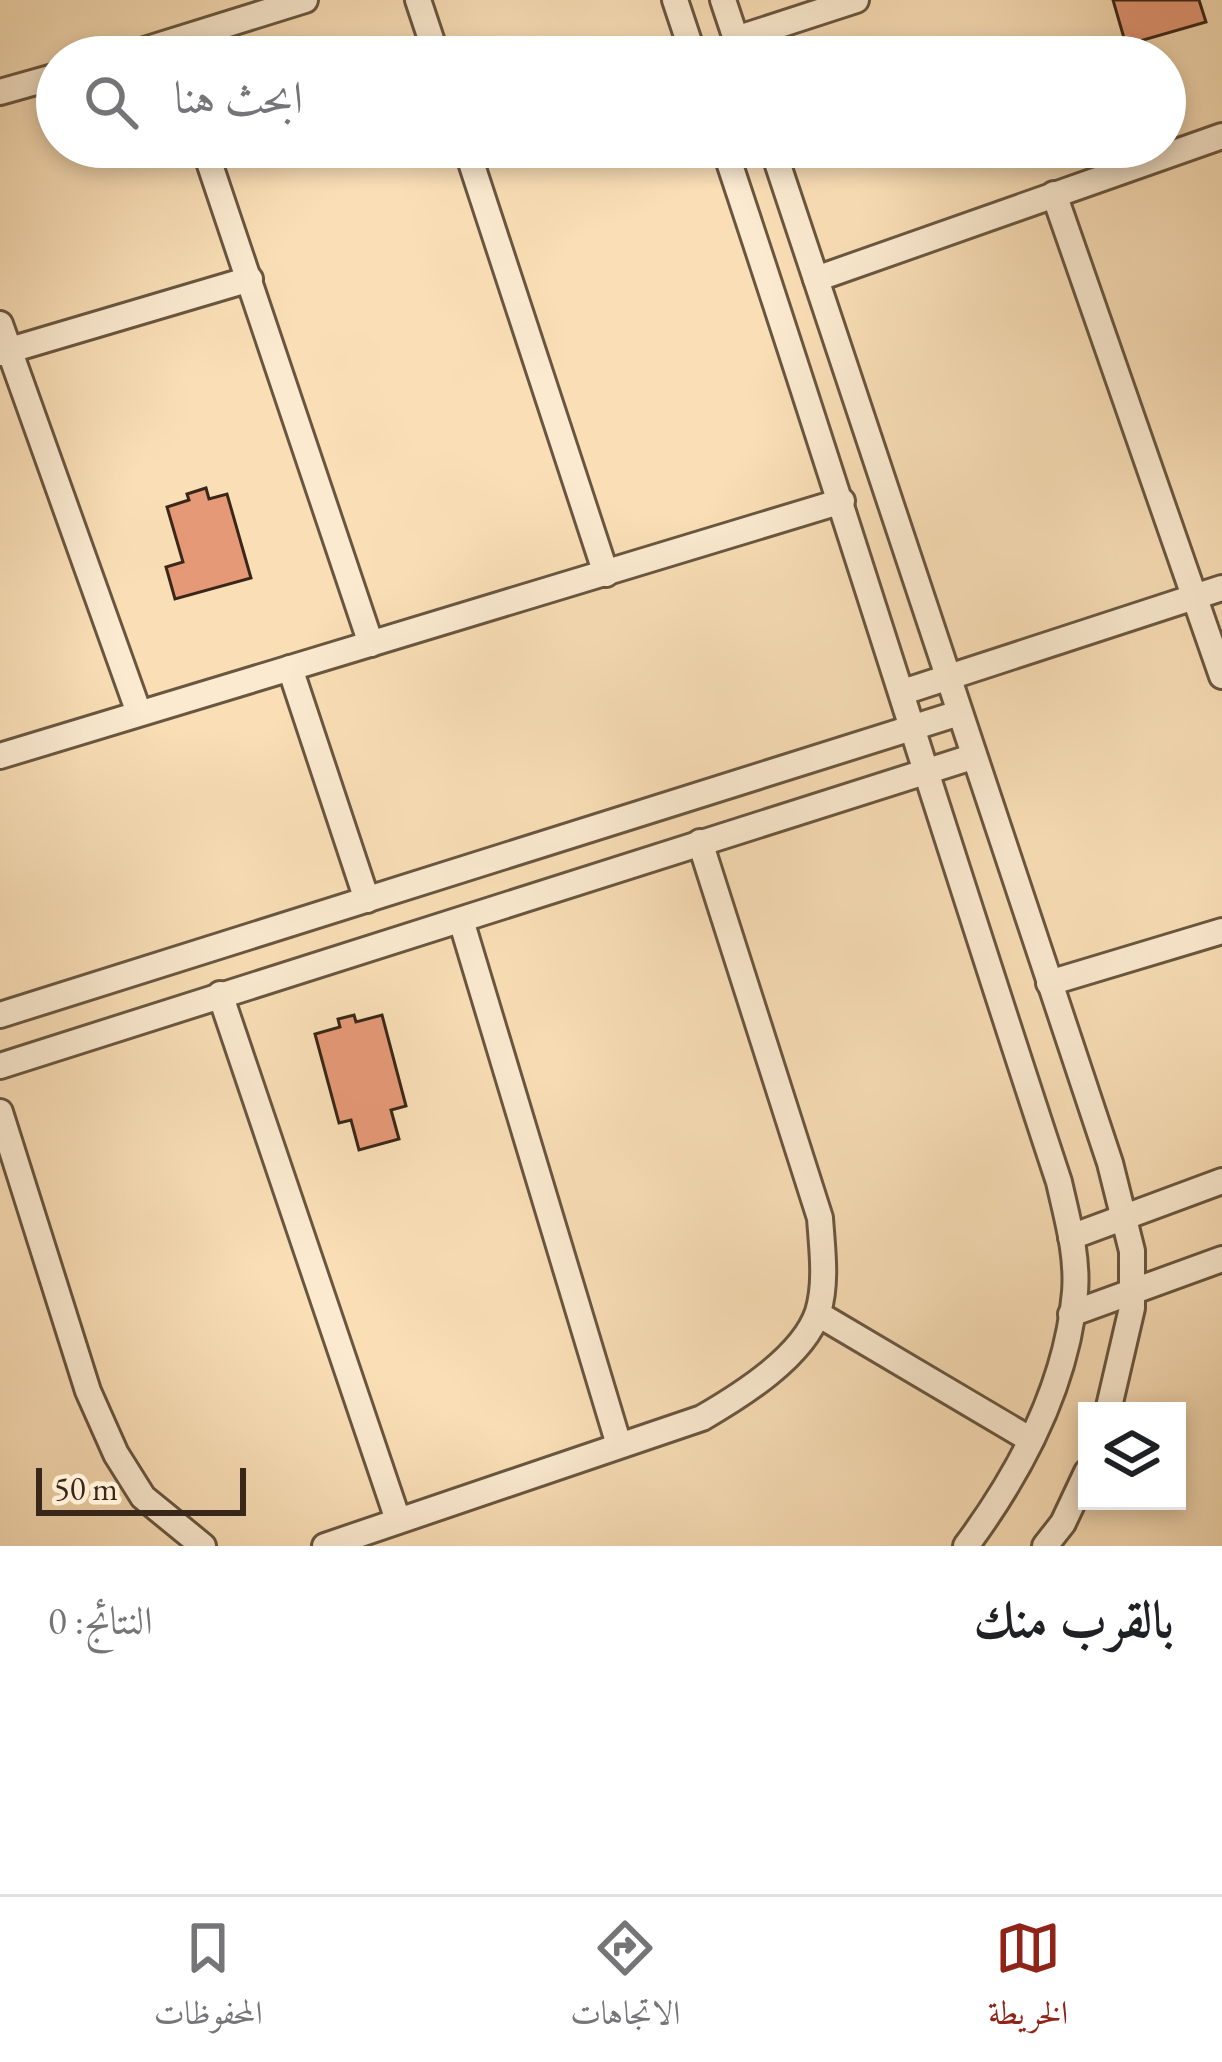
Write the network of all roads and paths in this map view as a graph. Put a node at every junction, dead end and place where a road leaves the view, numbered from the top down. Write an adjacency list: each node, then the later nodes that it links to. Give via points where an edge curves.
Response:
1 (305, 0): 6 (street)
2 (418, 0): 7 (street)
3 (675, 0): 8 (street)
4 (723, 0): 9 (street)
5 (856, 0): 10 (street)
6 (209, 36)
7 (430, 36)
8 (687, 36)
9 (735, 36)
10 (768, 36)
11 (36, 82): 12 (street)
12 (0, 92)
13 (1222, 136): 14 (street)
14 (1186, 148)
15 (211, 168): 21 (street)
16 (473, 168): 26 (street)
17 (731, 168): 25 (street)
18 (779, 168): 22 (street)
19 (1129, 168): 20 (street)
20 (1054, 194): 22 (street); 28 (street)
21 (250, 279): 24 (street); 29 (street)
22 (816, 280): 32 (street)
23 (0, 324): 24 (street)
24 (5, 352): 34 (street)
25 (842, 501): 26 (street); 33 (street)
26 (606, 574): 29 (street)
27 (1222, 588): 28 (street)
28 (1195, 597): 31 (street); 32 (street)
29 (371, 644): 30 (street)
30 (290, 668): 34 (street); 41 (street)
31 (1222, 676)
32 (948, 678): 33 (street); 35 (street)
33 (903, 692): 36 (street)
34 (139, 713): 37 (street)
35 (958, 713): 36 (street); 38 (street)
36 (911, 730): 39 (street); 41 (street)
37 (0, 756)
38 (973, 757): 39 (street); 44 (street)
39 (924, 773): 40 (street); 51 (street)
40 (700, 842): 42 (street); 54 (street, via 820,1218)
41 (367, 900): 46 (street)
42 (460, 920): 45 (street); 58 (street)
43 (1222, 931): 44 (street)
44 (1049, 983): 50 (street)
45 (220, 994): 47 (street); 60 (street)
46 (0, 1015)
47 (0, 1066)
48 (0, 1112): 61 (street, via 88,1391 116,1454 143,1497)
49 (1222, 1181): 50 (street)
50 (1123, 1216): 51 (street); 53 (street)
51 (1071, 1237): 55 (street)
52 (1222, 1259): 53 (street)
53 (1131, 1290): 55 (street); 56 (street)
54 (818, 1314): 57 (street); 58 (street, via 757,1386 702,1418)
55 (1071, 1314): 57 (street)
56 (1111, 1402)
57 (1031, 1440): 63 (street)
58 (619, 1445): 60 (street)
59 (1078, 1491): 64 (street)
60 (398, 1520): 62 (street)
61 (202, 1546)
62 (325, 1546)
63 (966, 1546)
64 (1045, 1546)

